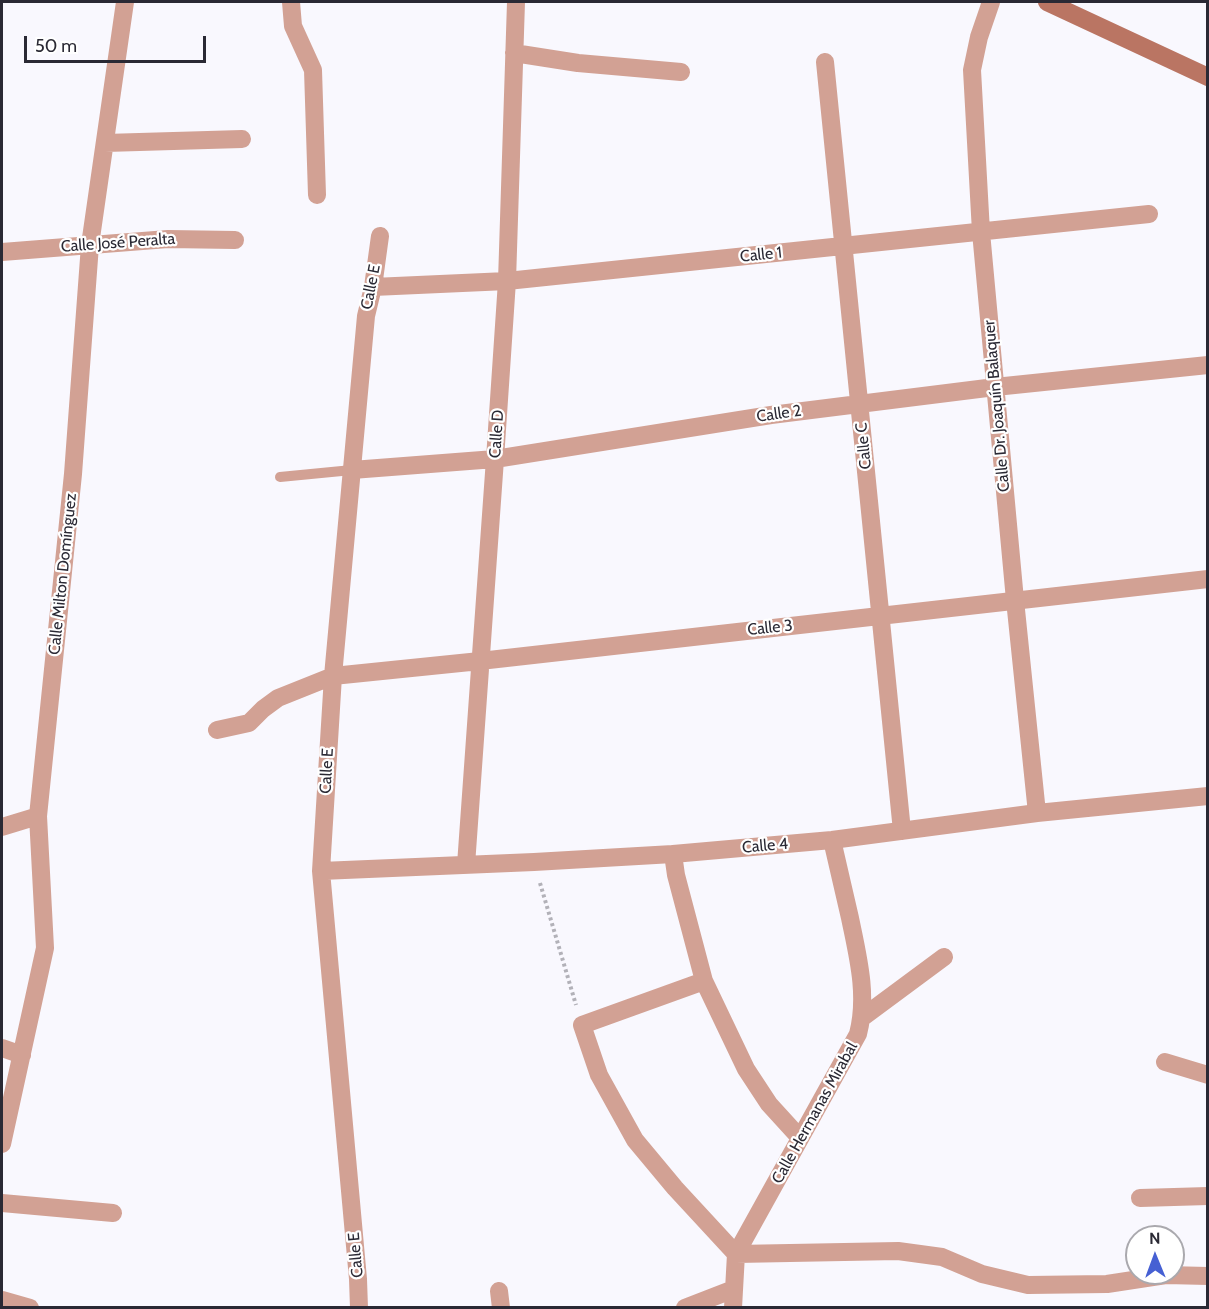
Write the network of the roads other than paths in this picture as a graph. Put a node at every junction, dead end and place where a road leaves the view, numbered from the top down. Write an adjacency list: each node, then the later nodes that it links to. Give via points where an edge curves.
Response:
1 (126, 2): 11 (street, Calle Milton Domínguez)
2 (291, 2): 12 (street, via 293,26 313,70)
3 (516, 2): 6 (street, Calle D)
4 (991, 2): 14 (street, Calle Dr. Joaquín Balaquer, via 972,70)
5 (1047, 2): 9 (street)
6 (514, 53): 8 (street); 20 (street, Calle D)
7 (825, 62): 18 (street, Calle C)
8 (681, 72)
9 (1208, 77)
10 (242, 139): 11 (street)
11 (105, 143): 17 (street, Calle Milton Domínguez)
12 (317, 195)
13 (1149, 214): 14 (street, Calle 1)
14 (981, 232): 18 (street, Calle 1); 23 (street, Calle Dr. Joaquín Balaquer)
15 (380, 236): 21 (street, Calle E)
16 (235, 240): 17 (street, Calle José Peralta, via 168,239)
17 (90, 245): 19 (street, Calle José Peralta); 36 (street, Calle Milton Domínguez, via 73,474)
18 (844, 246): 20 (street, Calle 1); 24 (street, Calle C)
19 (2, 252)
20 (507, 281): 21 (street, Calle 1); 25 (street, Calle D)
21 (373, 287): 26 (street, Calle E, via 366,316)
22 (1208, 365): 23 (street, Calle 2)
23 (995, 387): 24 (street, Calle 2); 29 (street, Calle Dr. Joaquín Balaquer)
24 (860, 404): 25 (street, Calle 2); 30 (street, Calle C)
25 (495, 459): 26 (street, Calle 2); 31 (street, Calle D)
26 (352, 470): 27 (lane); 32 (street, Calle E)
27 (280, 477)
28 (1208, 579): 29 (street, Calle 3)
29 (1015, 600): 30 (street, Calle 3); 35 (street, Calle Dr. Joaquín Balaquer)
30 (880, 616): 31 (street, Calle 3); 38 (street, Calle C)
31 (480, 661): 32 (street, Calle 3); 41 (street, Calle D)
32 (333, 676): 33 (street, Calle 3, via 278,698 249,723); 42 (street, Calle E)
33 (217, 729)
34 (1208, 796): 35 (street, Calle 4)
35 (1036, 813): 38 (street, Calle 4)
36 (38, 816): 37 (street); 47 (street, Calle Milton Domínguez, via 45,948)
37 (2, 827)
38 (902, 831): 39 (street, Calle 4)
39 (832, 840): 40 (street, Calle 4); 45 (street, Calle Hermanas Mirabal, via 861,970)
40 (673, 854): 41 (street, Calle 4); 44 (street)
41 (466, 865): 42 (street, Calle 4)
42 (321, 871): 61 (street, Calle E)
43 (944, 957): 45 (street)
44 (704, 981): 50 (street, via 746,1069); 56 (street, via 582,1025 599,1075 635,1140)
45 (863, 1017): 50 (street, Calle Hermanas Mirabal, via 858,1034)
46 (2, 1048): 47 (street)
47 (22, 1055): 51 (street, Calle Milton Domínguez)
48 (1165, 1062): 49 (street)
49 (1208, 1075)
50 (800, 1138): 56 (street, Calle Hermanas Mirabal)
51 (2, 1144)
52 (1208, 1196): 53 (street)
53 (1140, 1198)
54 (2, 1203): 55 (street)
55 (113, 1213)
56 (736, 1254): 57 (street, via 898,1251 942,1257 982,1274 1028,1285 1107,1284 1166,1275); 58 (street, Calle Hermanas Mirabal)
57 (1208, 1276)
58 (733, 1298): 62 (street)
59 (4, 1303): 60 (street)
60 (30, 1308)
61 (359, 1308)
62 (685, 1308)

